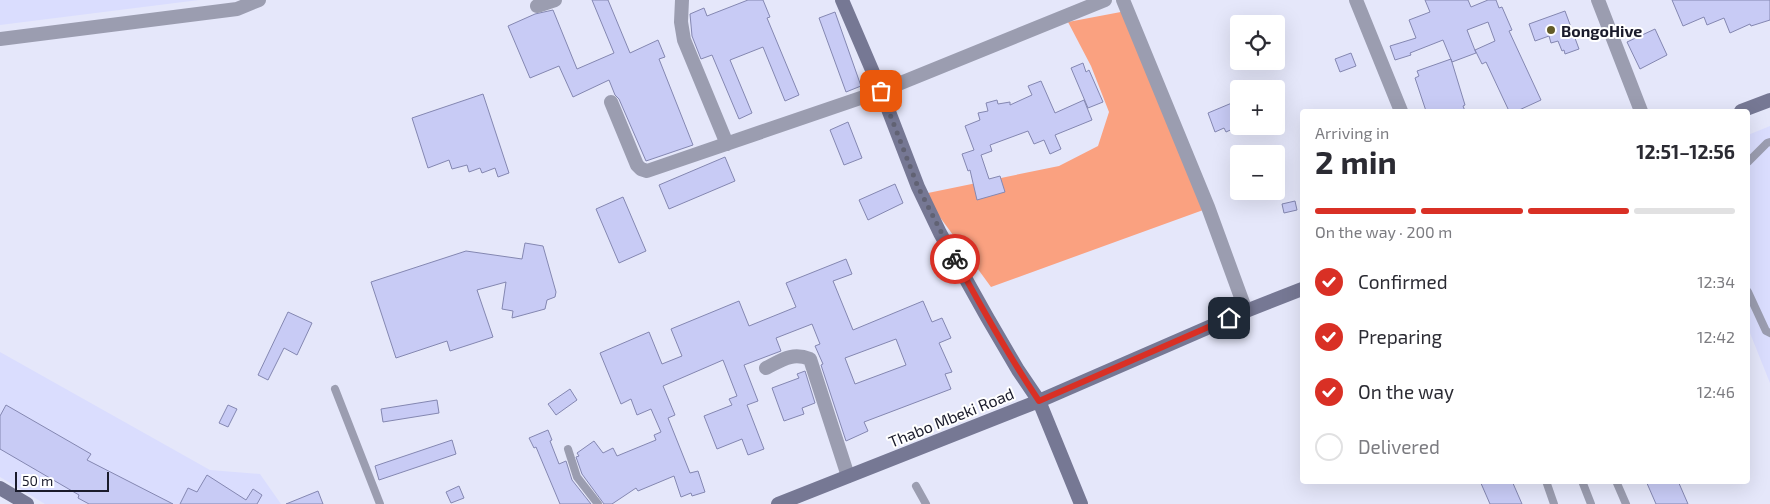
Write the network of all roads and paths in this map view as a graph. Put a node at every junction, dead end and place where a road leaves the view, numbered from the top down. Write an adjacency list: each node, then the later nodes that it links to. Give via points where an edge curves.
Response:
1 (259, 0): 10 (street, via 237,9)
2 (555, 0): 9 (street)
3 (682, 0): 18 (street, via 684,40)
4 (842, 0): 11 (main road)
5 (1105, 0): 11 (street)
6 (1122, 0): 22 (street, via 1208,207)
7 (1356, 0): 14 (street)
8 (1598, 0): 15 (street)
9 (537, 6)
10 (0, 39)
11 (881, 91): 18 (street); 26 (main road, via 918,187 940,233)
12 (1770, 100): 16 (main road)
13 (611, 102): 18 (street, via 640,169 654,170)
14 (1400, 109)
15 (1641, 109)
16 (1746, 109)
17 (1770, 142): 19 (lane)
18 (728, 144)
19 (1750, 160)
20 (1300, 290): 22 (main road, Thabo Mbeki Road)
21 (1750, 296): 23 (lane, via 1766,331)
22 (1246, 311): 26 (main road, Thabo Mbeki Road)
23 (1770, 333)
24 (766, 368): 28 (street, via 793,355 810,359)
25 (335, 388): 35 (lane)
26 (1039, 401): 28 (main road, Thabo Mbeki Road); 39 (main road)
27 (568, 449): 36 (lane, via 577,477)
28 (848, 476): 37 (main road, Thabo Mbeki Road)
29 (1547, 484): 40 (lane)
30 (1583, 484): 41 (lane)
31 (1617, 484): 42 (lane)
32 (916, 486): 38 (lane)
33 (0, 488): 34 (main road)
34 (27, 504)
35 (380, 504)
36 (598, 504)
37 (778, 504)
38 (926, 504)
39 (1081, 504)
40 (1554, 504)
41 (1591, 504)
42 (1626, 504)

